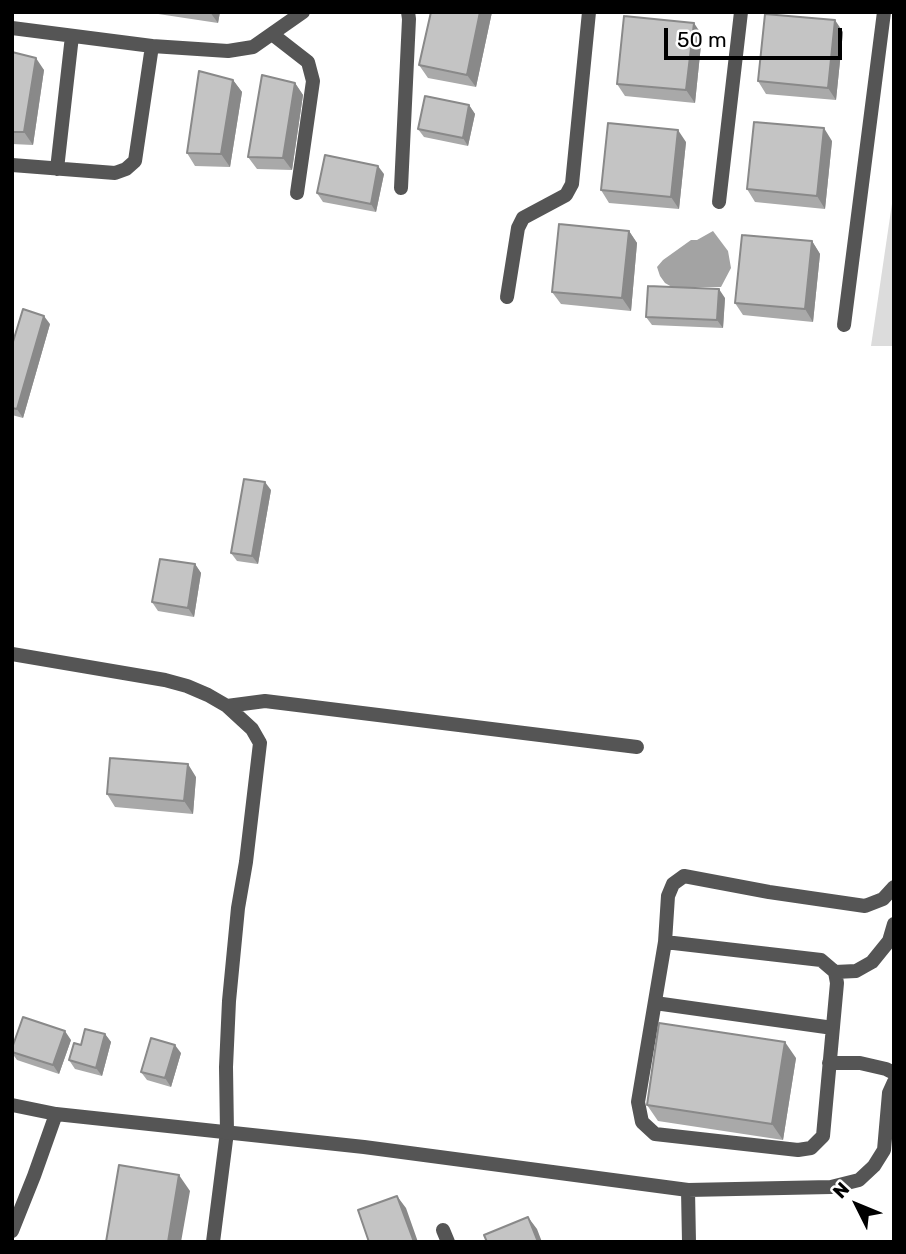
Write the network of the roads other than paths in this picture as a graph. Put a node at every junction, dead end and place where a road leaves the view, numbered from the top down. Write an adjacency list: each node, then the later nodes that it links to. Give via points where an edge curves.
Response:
1 (303, 12): 7 (street)
2 (408, 12): 12 (street)
3 (589, 12): 15 (street, via 572,184 566,195 523,218)
4 (741, 12): 14 (street)
5 (884, 12): 16 (street)
6 (12, 28): 8 (street)
7 (272, 34): 9 (street, via 253,47 228,51); 13 (street, via 309,62 313,81)
8 (72, 36): 9 (street); 11 (street)
9 (152, 46): 11 (street, via 135,161 115,173)
10 (12, 164): 11 (street)
11 (57, 169)
12 (401, 188)
13 (297, 193)
14 (719, 202)
15 (507, 297)
16 (844, 325)
17 (12, 654): 18 (street, via 166,680)
18 (227, 706): 19 (street, via 265,701); 31 (street, via 260,743 230,990)
19 (637, 747)
20 (894, 887): 22 (street, via 883,899 865,906 684,876 673,884 668,896)
21 (894, 924): 23 (street, via 889,941 872,962 856,971)
22 (666, 942): 23 (street, via 821,961); 24 (street)
23 (835, 972): 25 (street)
24 (655, 1003): 25 (street); 26 (street, via 638,1102 642,1122 655,1134 811,1148 823,1136)
25 (833, 1028): 26 (street)
26 (829, 1063): 27 (street, via 860,1063)
27 (894, 1073)
28 (894, 1082): 32 (street, via 884,1150 859,1180 831,1187)
29 (12, 1105): 30 (street)
30 (56, 1114): 31 (street); 33 (street)
31 (227, 1132): 32 (street); 34 (street)
32 (688, 1190): 35 (street)
33 (12, 1231)
34 (213, 1242)
35 (688, 1242)

